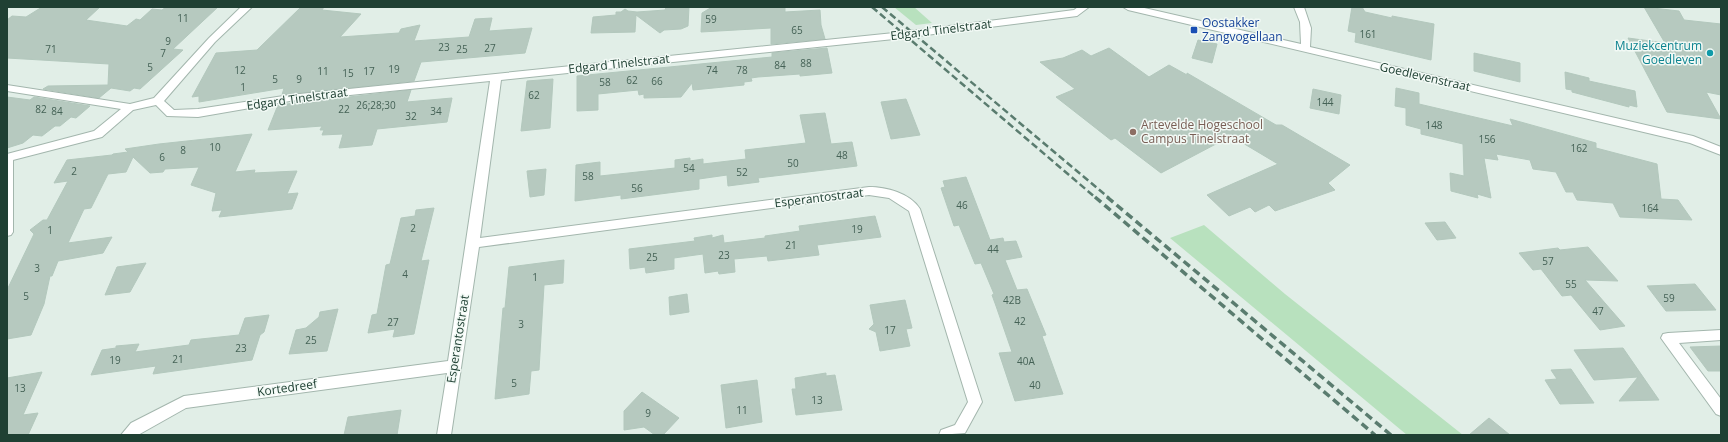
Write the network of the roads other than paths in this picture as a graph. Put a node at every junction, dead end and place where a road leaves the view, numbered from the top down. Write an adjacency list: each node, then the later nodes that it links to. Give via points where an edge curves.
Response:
1 (247, 7): 8 (street, via 212,40)
2 (1084, 7): 6 (street, Edgard Tinelstraat, via 1077,13 894,36)
3 (1128, 7): 5 (street, Goedlevenstraat)
4 (1299, 7): 5 (street, via 1305,18)
5 (1305, 49): 10 (street, Goedlevenstraat, via 1669,134 1693,140)
6 (496, 76): 8 (street, Edgard Tinelstraat, via 290,98 198,113 171,114); 13 (street, Esperantostraat)
7 (7, 88): 9 (street)
8 (158, 101): 9 (street)
9 (130, 107): 11 (street, via 98,134)
10 (1721, 152)
11 (7, 158): 12 (street)
12 (7, 232)
13 (473, 243): 15 (street, Esperantostraat); 19 (street, Esperantostraat, via 869,191 891,193 914,209 975,402 960,429)
14 (1721, 335): 16 (street, via 1668,338)
15 (454, 366): 17 (street, Kortedreef, via 184,402 136,427); 18 (street, Esperantostraat)
16 (1721, 410)
17 (128, 435)
18 (444, 435)
19 (946, 435)

